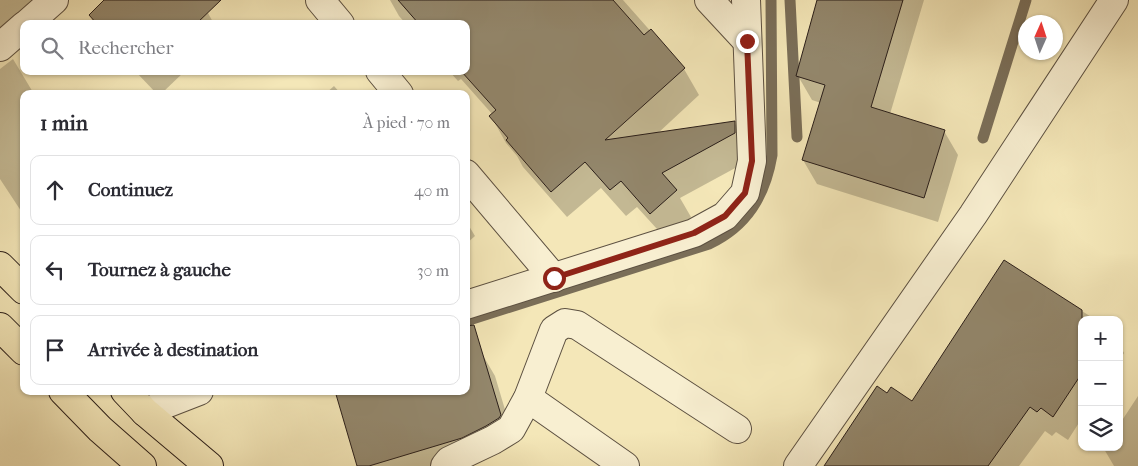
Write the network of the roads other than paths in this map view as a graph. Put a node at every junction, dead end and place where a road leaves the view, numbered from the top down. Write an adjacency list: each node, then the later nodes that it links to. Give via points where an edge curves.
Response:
1 (54, 0): 6 (street)
2 (320, 0): 7 (street)
3 (710, 0): 9 (street)
4 (746, 0): 9 (street)
5 (1114, 0): 30 (street, via 973,215)
6 (32, 20)
7 (337, 20)
8 (20, 30): 10 (street)
9 (747, 41): 15 (street, via 752,161 745,193 725,216 694,233)
10 (0, 47)
11 (383, 75): 12 (street)
12 (396, 90)
13 (470, 179): 15 (street)
14 (0, 266): 16 (main road)
15 (554, 278): 17 (street)
16 (20, 286)
17 (470, 304)
18 (0, 327): 19 (main road)
19 (20, 347)
20 (67, 395): 27 (main road)
21 (128, 395): 24 (main road)
22 (189, 395): 24 (street)
23 (528, 398): 25 (street, via 554,330 566,323 577,325); 26 (street, via 511,430); 29 (street)
24 (145, 412): 28 (main road)
25 (737, 429)
26 (450, 464)
27 (142, 466)
28 (209, 466)
29 (625, 466)
30 (798, 466)

